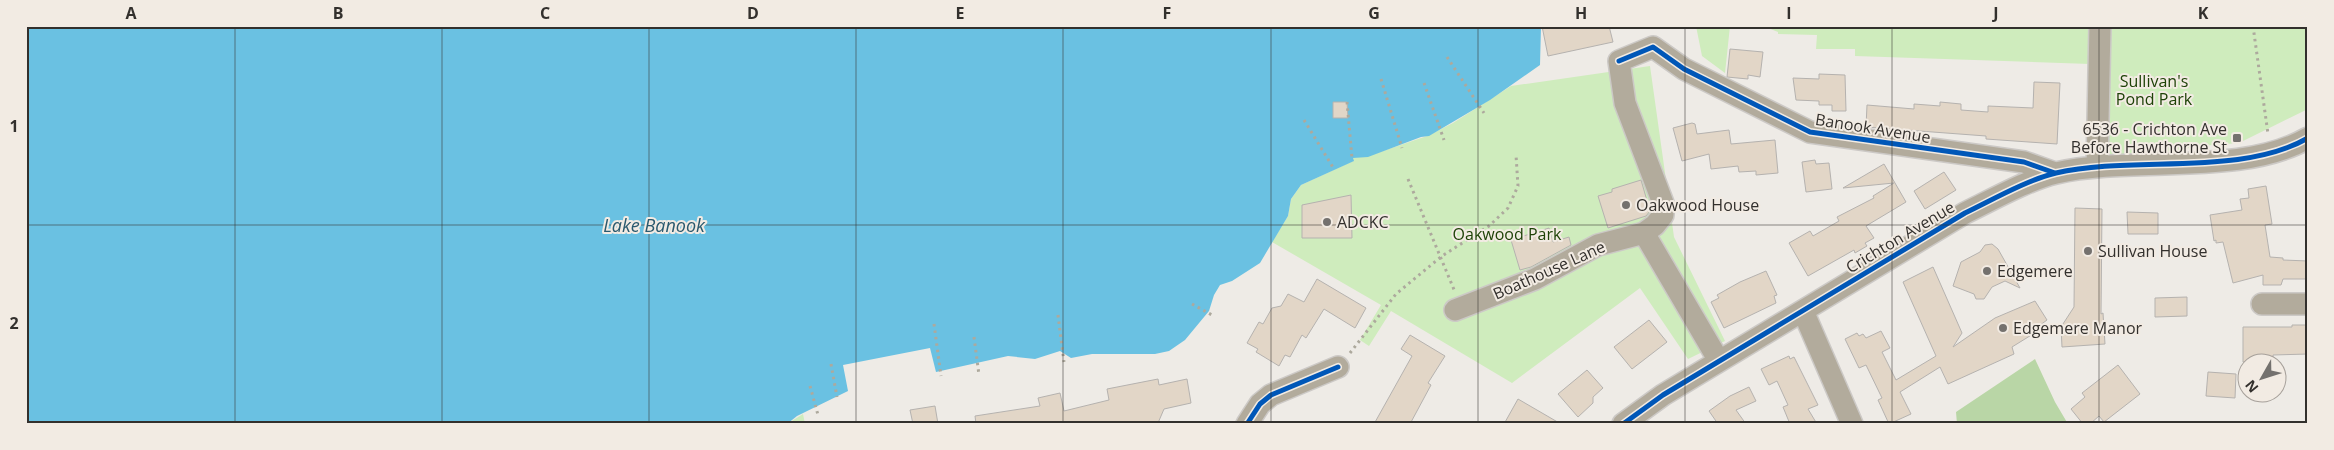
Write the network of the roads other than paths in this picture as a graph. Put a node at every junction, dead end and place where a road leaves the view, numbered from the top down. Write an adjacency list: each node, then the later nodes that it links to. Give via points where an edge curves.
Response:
1 (2100, 26): 3 (street)
2 (2308, 138): 3 (street, Crichton Avenue, via 2271,154 2226,160)
3 (2097, 167): 4 (street, Crichton Avenue)
4 (2055, 173): 5 (street, Banook Avenue, via 2024,162 1810,132 1684,69 1653,47 1619,61 1625,103 1663,203 1663,215); 9 (street, Crichton Avenue, via 1965,213)
5 (1644, 234): 8 (street, Boathouse Lane, via 1598,245 1536,279); 10 (street)
6 (2262, 304): 7 (street)
7 (2308, 304)
8 (1458, 309)
9 (1803, 311): 10 (street, Crichton Avenue); 14 (street)
10 (1719, 361): 13 (street, Crichton Avenue, via 1662,395)
11 (1338, 367): 12 (street, via 1271,396 1260,404)
12 (1247, 424)
13 (1623, 424)
14 (1852, 424)

